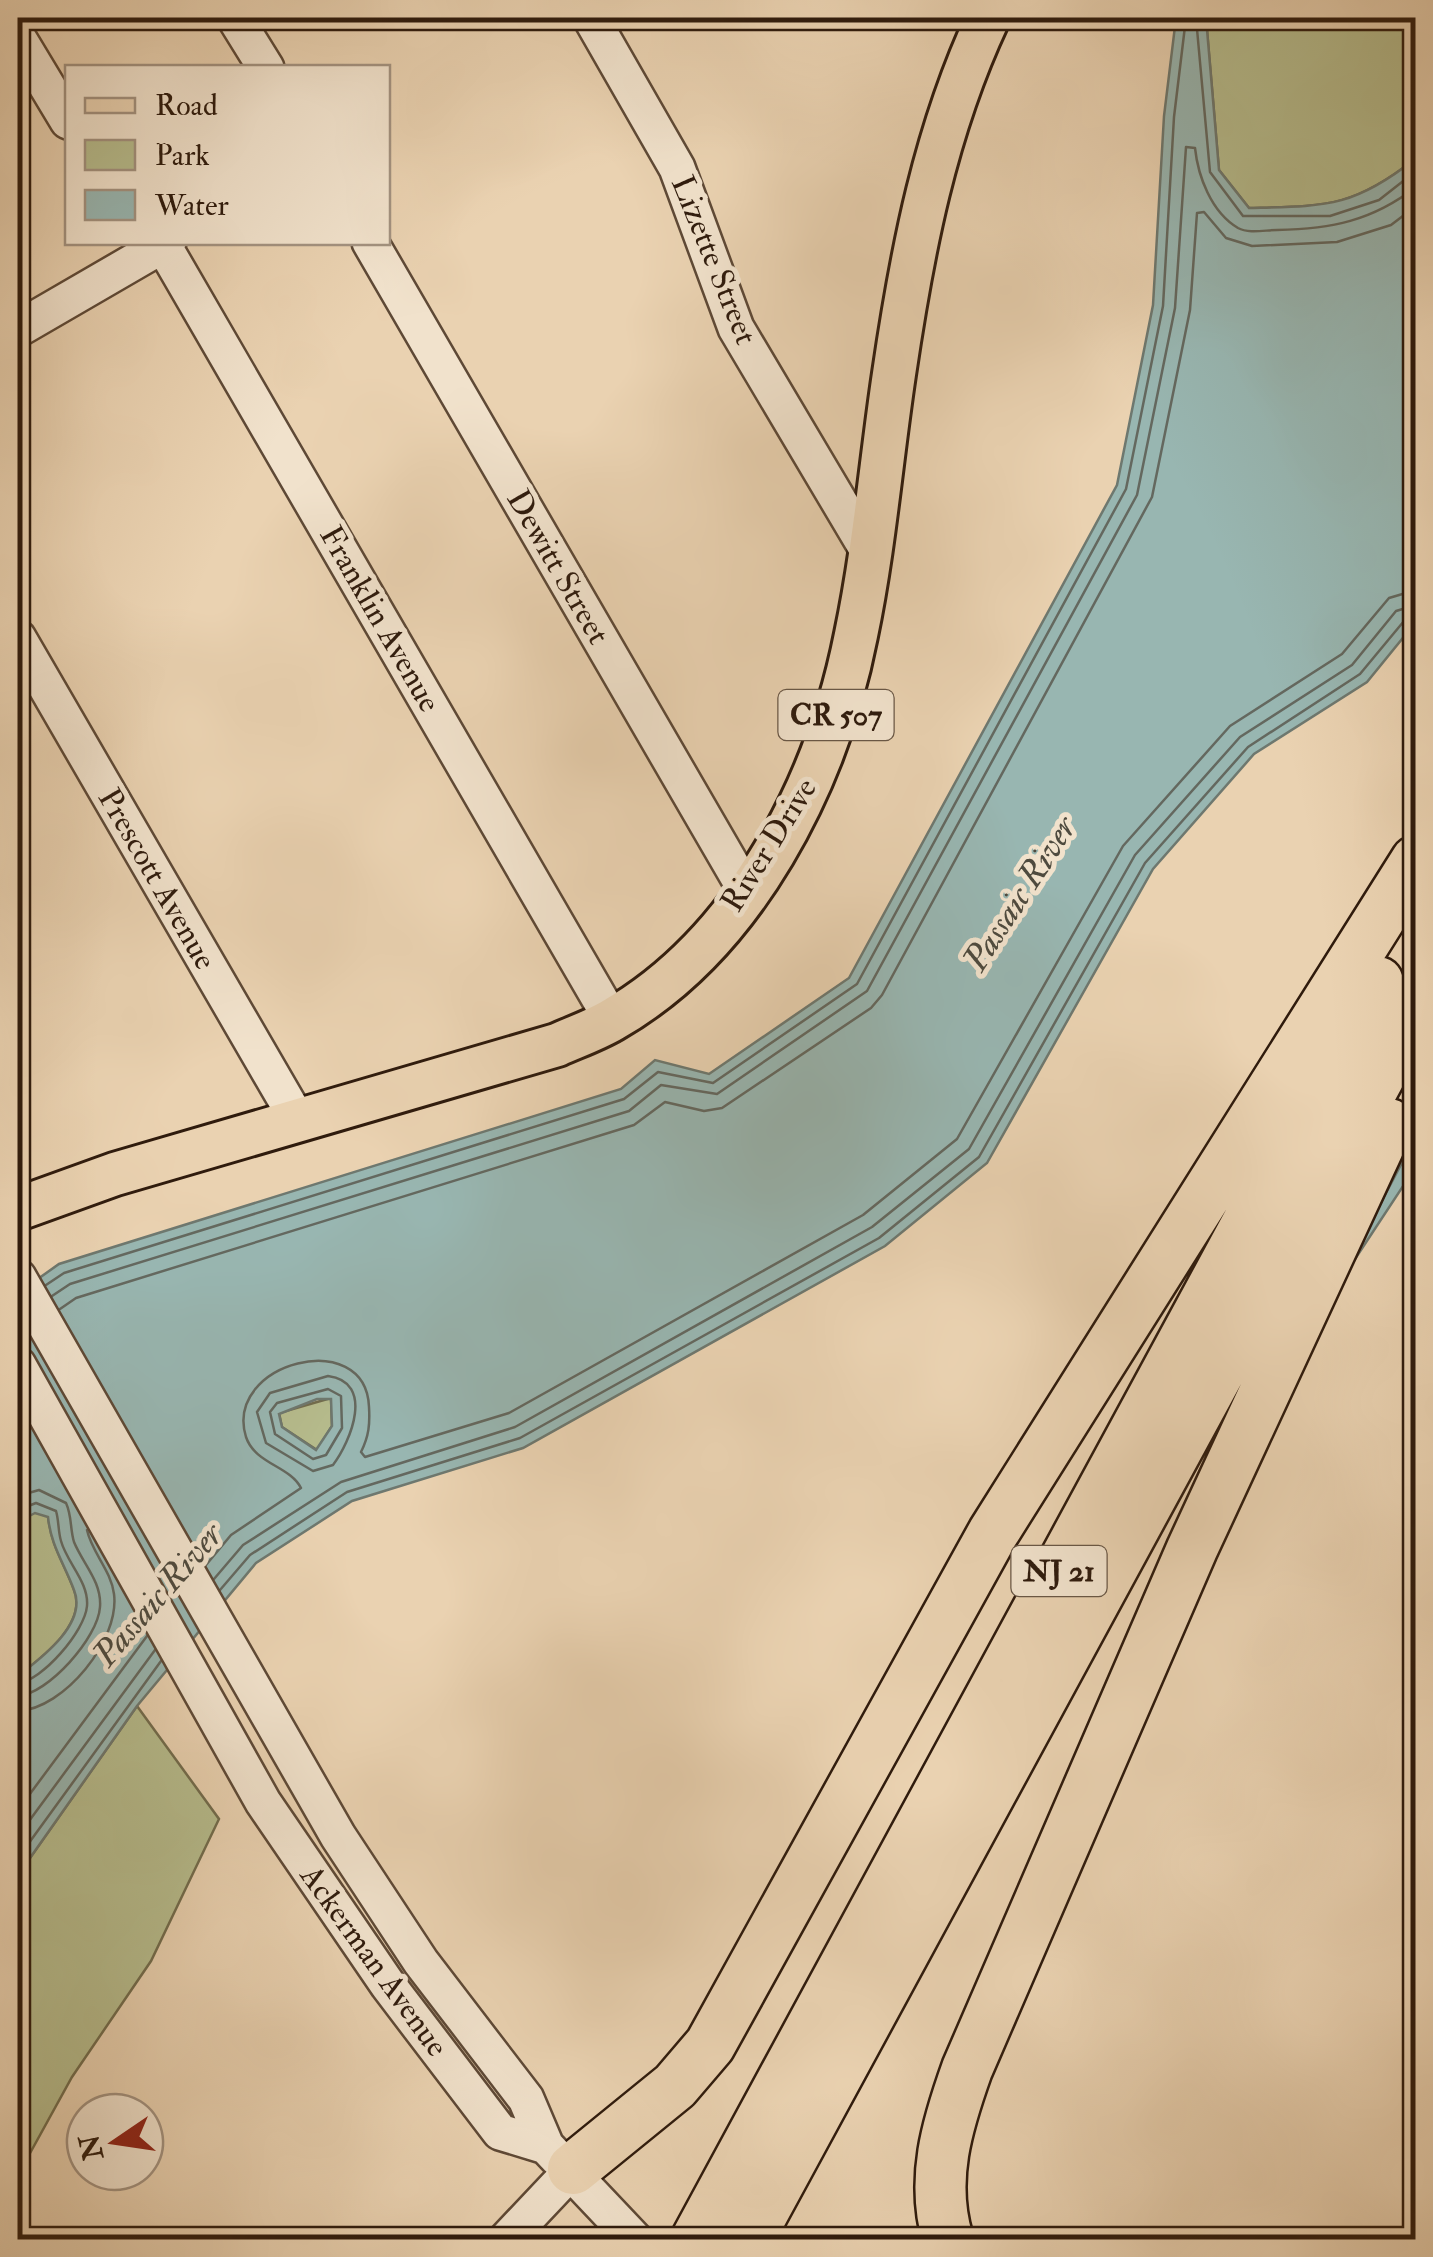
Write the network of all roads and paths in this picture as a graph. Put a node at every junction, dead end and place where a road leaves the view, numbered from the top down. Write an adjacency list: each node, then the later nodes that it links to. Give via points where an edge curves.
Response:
1 (236, 18): 5 (street)
2 (591, 18): 10 (street, Lizette Street, via 677,168 736,328)
3 (988, 18): 10 (main road, River Drive / CR 507, via 927,187)
4 (18, 38): 6 (street)
5 (264, 65)
6 (65, 116)
7 (372, 245): 13 (street, Dewitt Street)
8 (155, 246): 9 (street); 16 (street, Franklin Avenue)
9 (18, 329)
10 (869, 552): 13 (main road, River Drive / CR 507, via 837,713 812,780)
11 (18, 638): 18 (street, Prescott Avenue)
12 (1416, 861): 22 (highway, via 993,1533 710,2045 675,2086)
13 (746, 892): 16 (main road, River Drive / CR 507, via 680,966)
14 (1416, 913): 23 (highway, NJ 21)
15 (1416, 1009): 23 (highway, NJ 21)
16 (612, 1020): 18 (main road, River Drive / CR 507, via 496,1065)
17 (1416, 1069): 26 (highway, via 1192,1549 967,2069 939,2175)
18 (297, 1120): 19 (main road, River Drive / CR 507)
19 (18, 1209)
20 (20, 1280): 22 (street, Ackerman Avenue, via 372,1891 526,2099)
21 (18, 1365): 22 (street, Ackerman Avenue, via 298,1856 500,2132)
22 (560, 2157): 24 (street); 25 (street, Ackerman Avenue)
23 (715, 2236)
24 (506, 2240)
25 (635, 2240)
26 (948, 2240)

